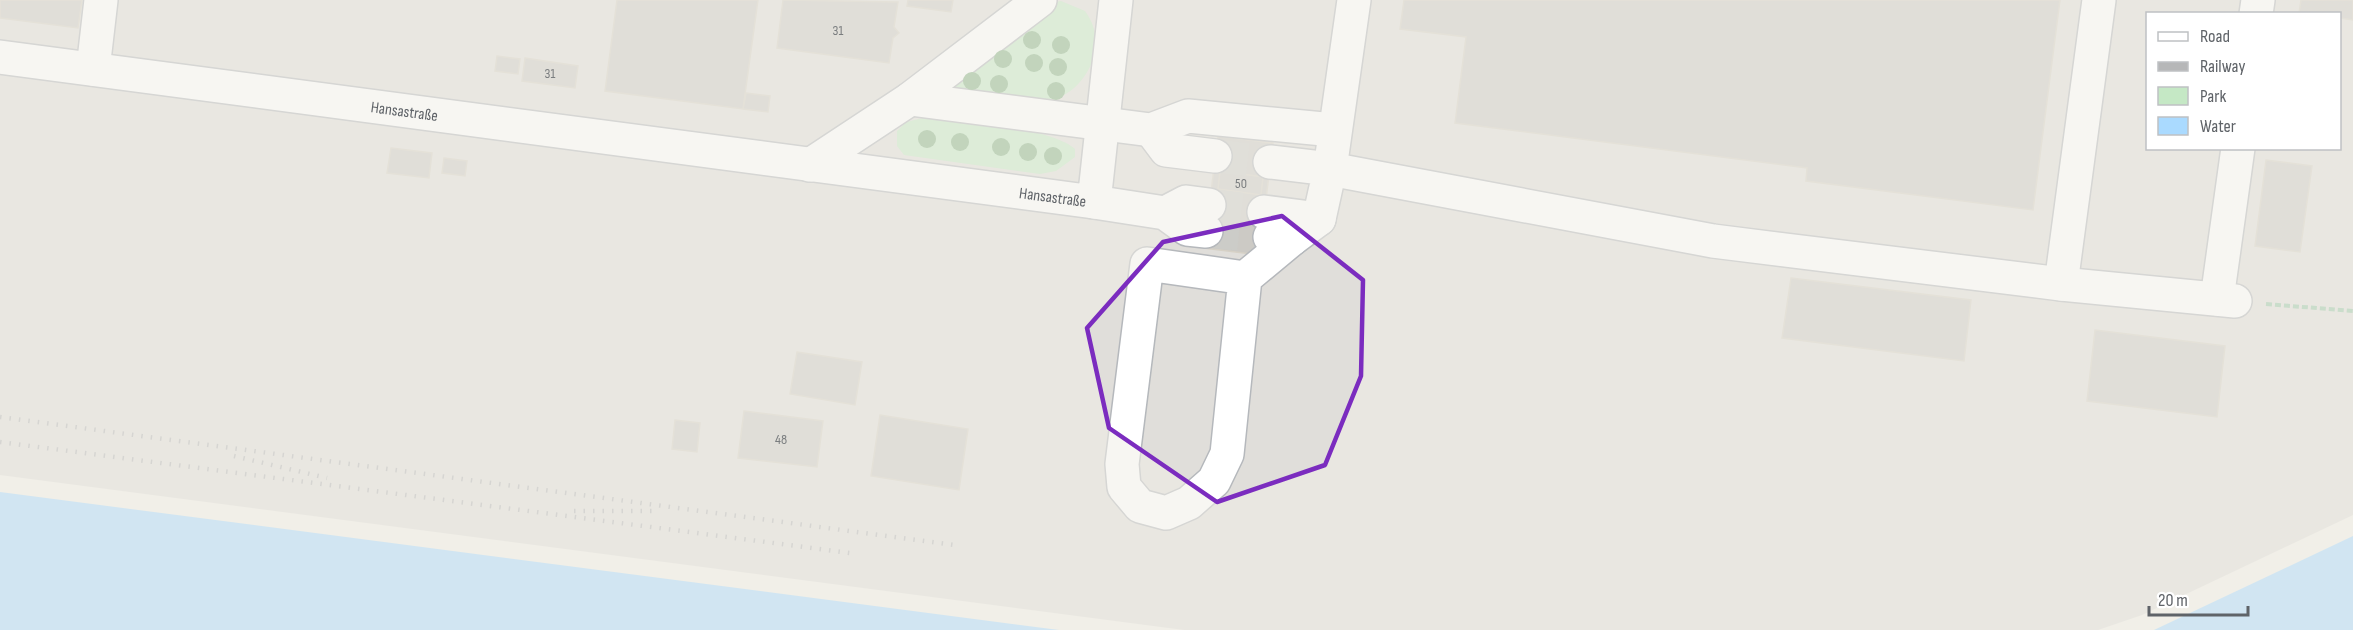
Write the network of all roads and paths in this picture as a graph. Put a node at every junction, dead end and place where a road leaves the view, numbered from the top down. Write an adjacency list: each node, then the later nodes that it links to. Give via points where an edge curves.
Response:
1 (101, 0): 7 (street)
2 (1040, 0): 8 (street)
3 (1116, 0): 9 (street, Hansastraße)
4 (1354, 0): 11 (street)
5 (2099, 0): 22 (street)
6 (0, 57): 7 (street, Hansastraße)
7 (93, 69): 15 (street, Hansastraße)
8 (910, 99): 9 (street); 15 (street)
9 (1104, 124): 10 (street); 17 (street, Hansastraße)
10 (1151, 130): 11 (street, via 1188,116); 13 (street, via 1166,150)
11 (1335, 130): 16 (street)
12 (2238, 150): 23 (street)
13 (1215, 156)
14 (1270, 162): 16 (street)
15 (810, 165): 17 (street, Hansastraße)
16 (1330, 169): 21 (street, via 1319,219 1272,229); 22 (street, via 1713,241)
17 (1094, 202): 18 (street)
18 (1157, 212): 19 (street, via 1186,202); 20 (street)
19 (1208, 218)
20 (1147, 264): 21 (street); 21 (street, via 1122,464 1124,487 1140,506 1166,513 1189,503 1214,481 1227,454)
21 (1245, 278)
22 (2061, 284): 23 (street)
23 (2226, 300): 24 (path)
24 (2353, 311)

